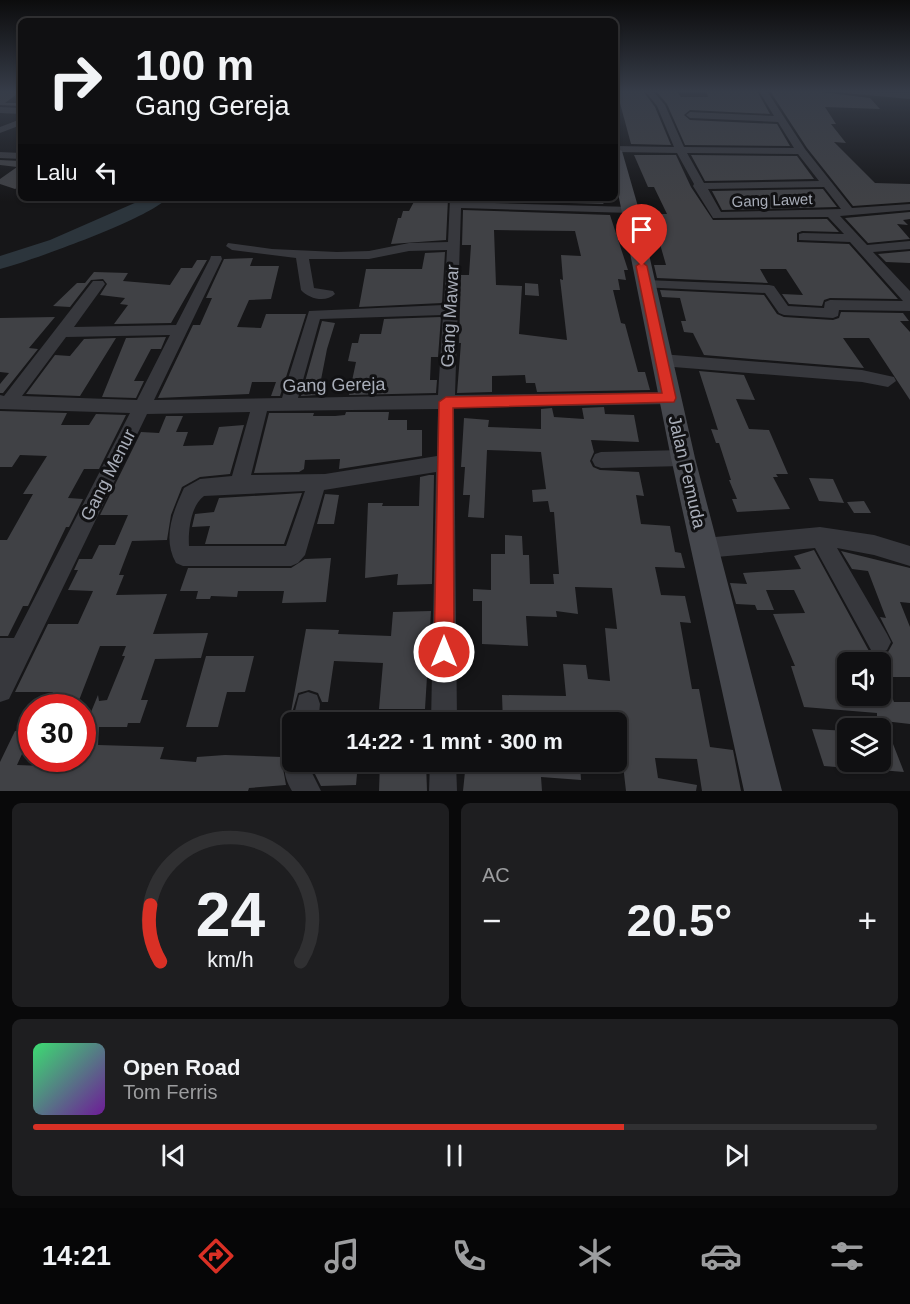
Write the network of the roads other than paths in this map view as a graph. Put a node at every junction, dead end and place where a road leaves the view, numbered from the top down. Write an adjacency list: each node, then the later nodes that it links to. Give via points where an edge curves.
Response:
1 (672, 128): 3 (street, Gang Lawet)
2 (787, 128): 5 (street)
3 (681, 150): 4 (street); 5 (street); 10 (street, Gang Lawet)
4 (618, 151)
5 (801, 151): 9 (street)
6 (0, 155): 7 (street)
7 (18, 156)
8 (618, 162): 13 (main road, Jalan Pemuda)
9 (828, 184): 10 (street); 14 (street)
10 (698, 186): 15 (street, Gang Lawet, via 714,214 722,217)
11 (457, 201): 13 (street); 20 (street, Gang Mawar)
12 (910, 207): 14 (street)
13 (631, 210): 25 (main road, Jalan Pemuda)
14 (848, 210): 15 (street)
15 (831, 213): 17 (street)
16 (803, 237): 17 (street)
17 (853, 238): 21 (street)
18 (910, 244): 21 (street)
19 (232, 246): 22 (street)
20 (453, 246): 22 (street, via 409,247 360,256); 29 (street, Gang Mawar)
21 (861, 249): 27 (street)
22 (302, 255): 26 (street, via 308,290)
23 (216, 259): 30 (street, Gang Menur)
24 (98, 284): 31 (street)
25 (645, 284): 28 (street, via 769,289 784,310 833,313 832,304); 32 (main road, Jalan Pemuda)
26 (328, 294)
27 (910, 300)
28 (910, 306)
29 (451, 310): 35 (street, Gang Mawar); 38 (street, via 314,314)
30 (180, 330): 31 (street); 39 (street, Gang Menur)
31 (61, 332): 36 (street)
32 (661, 360): 33 (street); 34 (main road, Jalan Pemuda)
33 (888, 381)
34 (670, 398): 35 (street, Gang Gereja); 40 (main road, Jalan Pemuda)
35 (446, 402): 38 (street, Gang Gereja); 42 (street, Gang Mawar)
36 (4, 403): 39 (street, Gang Gereja)
37 (260, 405): 38 (street, Gang Gereja); 39 (street, Gang Gereja); 44 (street)
38 (288, 405)
39 (141, 408): 49 (street, Gang Menur)
40 (683, 458): 41 (street); 46 (main road, Jalan Pemuda)
41 (601, 459)
42 (445, 463): 43 (street); 51 (street, Gang Mawar)
43 (317, 482): 44 (street); 44 (street, via 298,548 291,556 183,556 178,538 191,494 200,488)
44 (239, 484)
45 (820, 537): 46 (street); 47 (street, via 874,545); 48 (street)
46 (705, 548): 56 (main road, Jalan Pemuda)
47 (910, 556)
48 (879, 642)
49 (10, 650): 50 (street, Gang Menur)
50 (0, 690)
51 (444, 712)
52 (297, 772): 54 (street)
53 (443, 772): 55 (street)
54 (307, 791)
55 (443, 791)
56 (764, 791)

